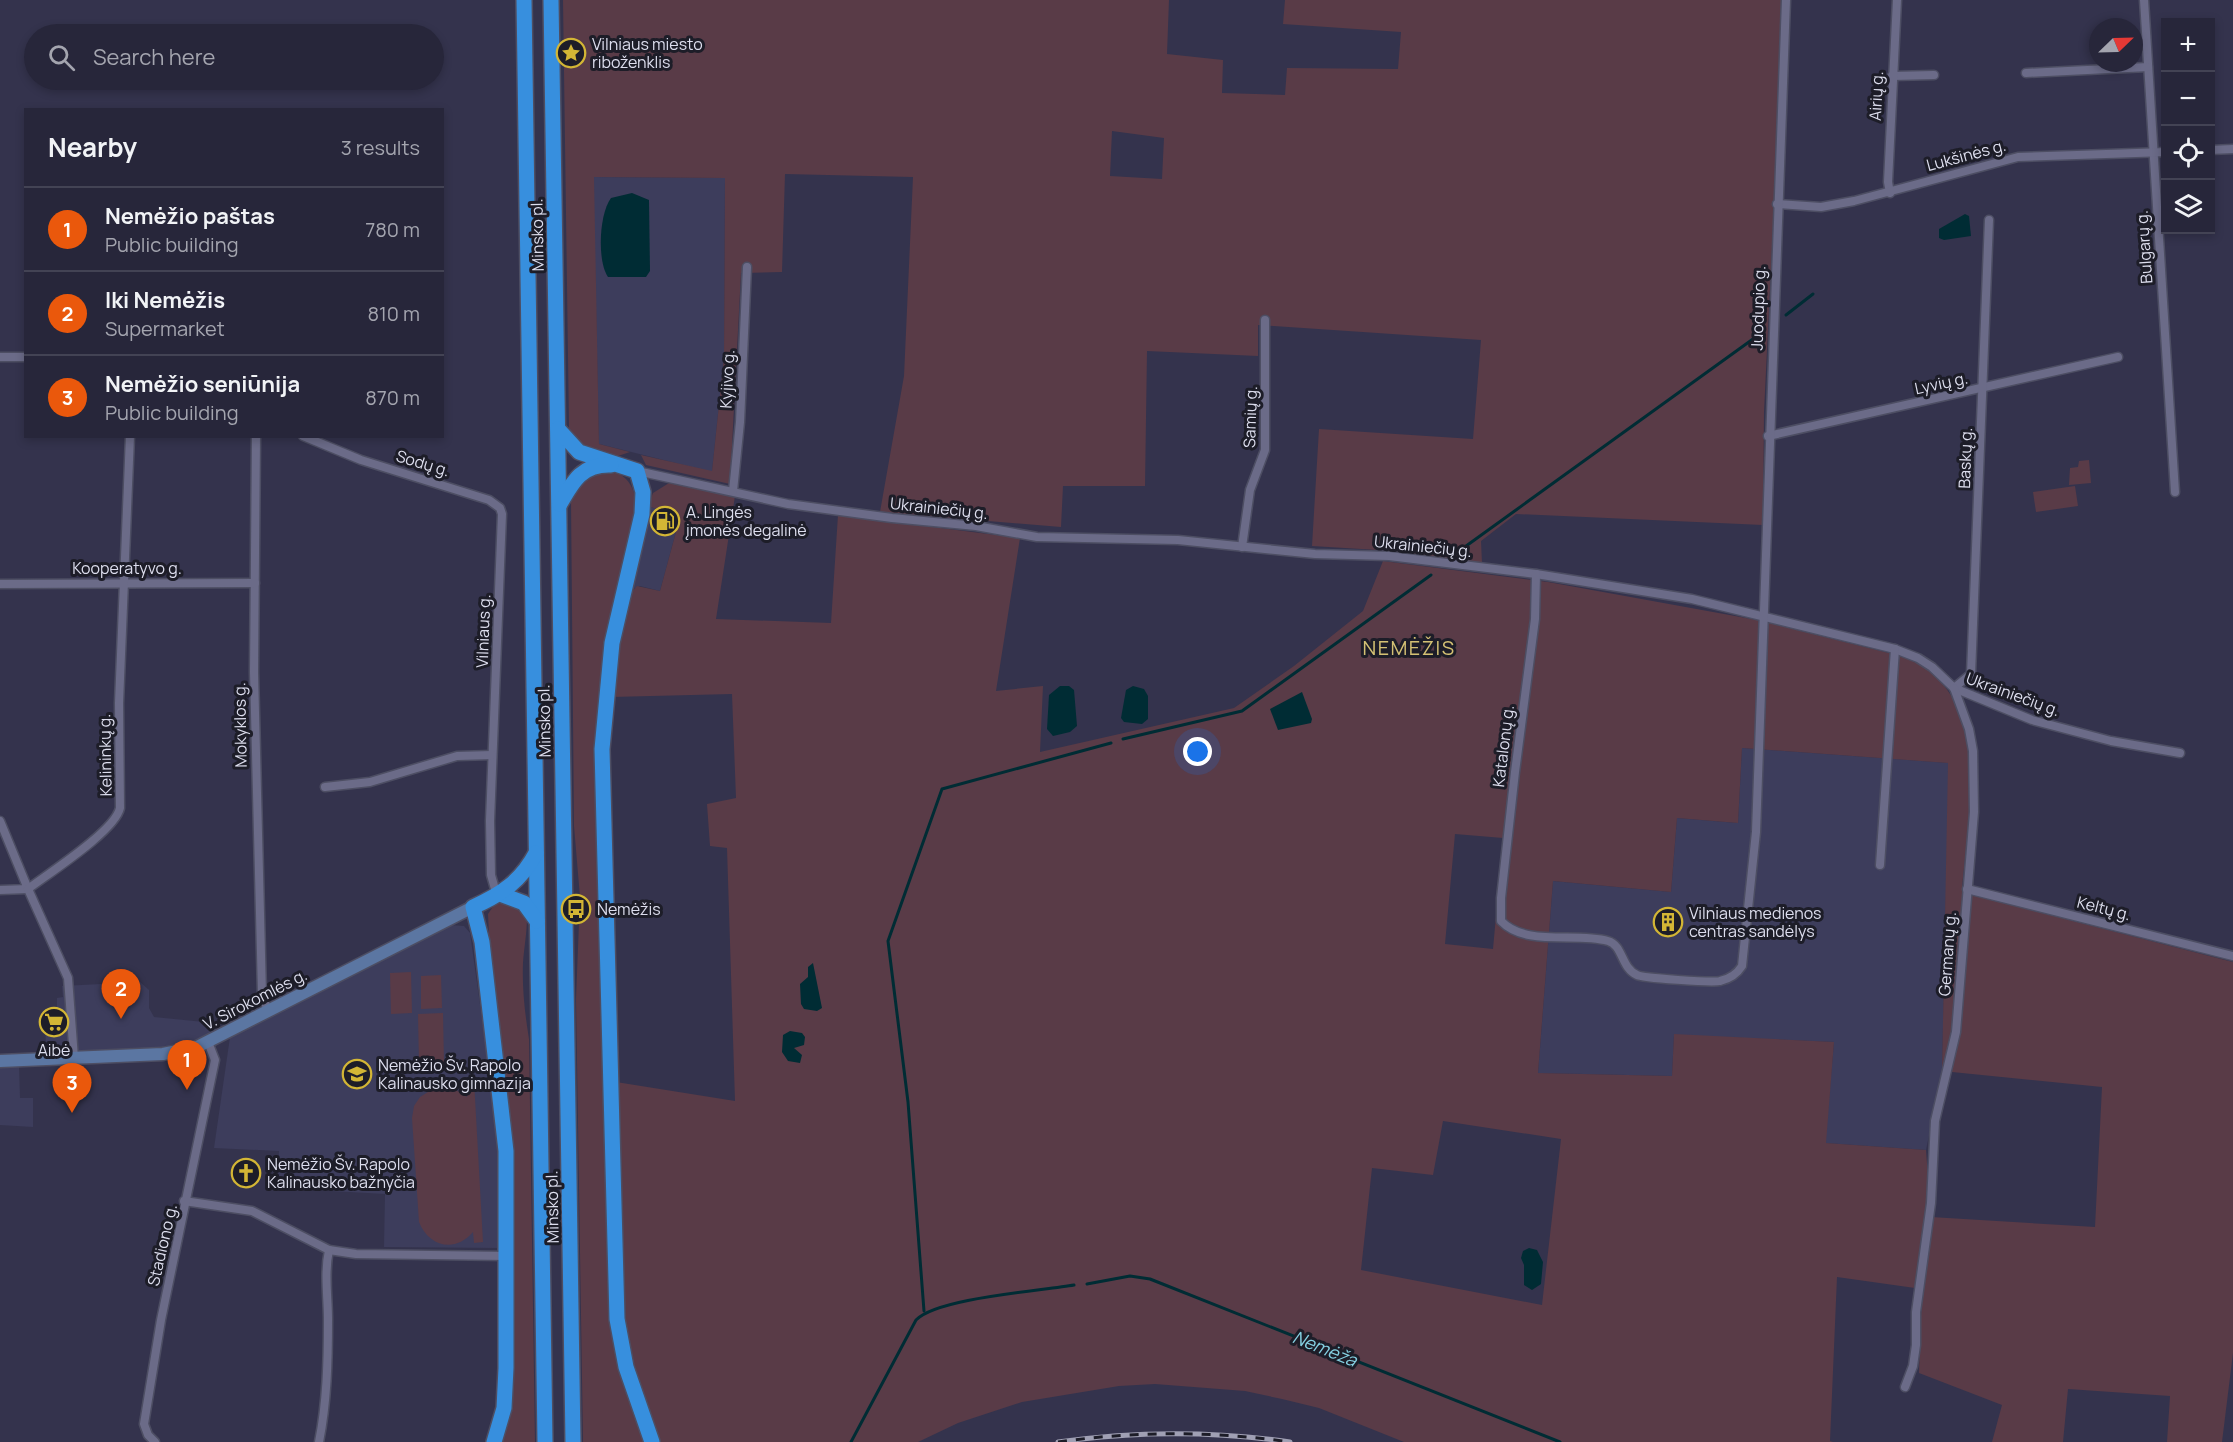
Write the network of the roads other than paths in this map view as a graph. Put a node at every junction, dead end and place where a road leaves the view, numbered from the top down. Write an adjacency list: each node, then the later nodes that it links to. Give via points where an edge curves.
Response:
1 (524, 0): 46 (highway, Minsko pl.)
2 (551, 0): 23 (highway, Minsko pl.)
3 (1786, 0): 15 (street, Juodupio g.)
4 (1897, 0): 9 (street, Airių g.)
5 (2144, 0): 6 (street, Bulgarų g.)
6 (2148, 67): 7 (street); 13 (street, Bulgarų g.)
7 (2026, 73)
8 (1934, 75): 9 (street)
9 (1892, 76): 14 (street, Airių g.)
10 (2233, 149): 11 (street)
11 (2215, 150)
12 (2161, 152): 13 (street, Lukšinės g.)
13 (2152, 153): 14 (street, Lukšinės g., via 2018,157); 31 (street, Bulgarų g.)
14 (1890, 193): 15 (street, Lukšinės g., via 1821,207)
15 (1777, 204): 24 (street, Juodupio g.)
16 (1989, 220): 22 (street, Baskų g.)
17 (747, 267): 30 (street, Kyjivo g.)
18 (1265, 320): 34 (street, Samių g., via 1265,450 1250,490)
19 (0, 357): 20 (street)
20 (24, 357)
21 (2118, 357): 22 (street, Lyvių g.)
22 (1982, 390): 24 (street, Lyvių g.); 41 (street, Baskų g., via 1971,674)
23 (558, 429): 28 (highway, via 579,452); 32 (highway, Minsko pl.)
24 (1768, 436): 39 (street, Juodupio g.)
25 (130, 438): 36 (street, Kelininkų g.)
26 (256, 438): 38 (street, Mokyklos g.)
27 (308, 438): 33 (street, Sodų g., via 361,460 489,500)
28 (614, 465): 29 (highway); 32 (highway, via 592,466 580,473)
29 (638, 471): 30 (street, Ukrainiečių g.); 69 (highway, via 643,492 642,514 606,682 603,828 618,1319 627,1367)
30 (733, 491): 34 (street, Ukrainiečių g., via 788,504 1037,537 1178,540)
31 (2175, 492)
32 (559, 506): 68 (highway, Minsko pl.)
33 (500, 508): 43 (street, Vilniaus g.)
34 (1242, 547): 35 (street, Ukrainiečių g., via 1389,556)
35 (1536, 574): 39 (street, Ukrainiečių g., via 1692,599); 53 (street, Katalonų g., via 1534,629 1517,749)
36 (123, 582): 37 (street, Kooperatyvo g.); 38 (street, Kooperatyvo g.); 48 (street, Kelininkų g., via 118,816 96,838)
37 (0, 584)
38 (255, 584): 56 (street, Mokyklos g., via 262,994)
39 (1766, 617): 40 (street, Ukrainiečių g.); 53 (street, Juodupio g., via 1756,832 1739,970 1718,982 1637,975 1611,942 1588,937 1528,935)
40 (1895, 649): 41 (street, Ukrainiečių g., via 1918,658); 47 (street)
41 (1954, 688): 42 (street, Ukrainiečių g., via 2032,720 2111,741); 49 (street, Germanų g., via 1969,729 1975,770)
42 (2180, 753)
43 (492, 755): 44 (street, via 457,756 370,782); 51 (street, Vilniaus g., via 491,875)
44 (326, 787)
45 (0, 821): 48 (street)
46 (536, 852): 51 (highway, via 522,876); 54 (highway, Minsko pl.)
47 (1880, 865)
48 (28, 889): 50 (street); 58 (street, via 68,978)
49 (1967, 889): 55 (street, Keltų g.); 63 (street, Germanų g., via 1956,1032 1936,1111 1929,1223 1916,1312 1913,1366)
50 (0, 890)
51 (499, 895): 52 (highway); 54 (highway, via 524,903)
52 (473, 908): 56 (main road, V. Sirokomlės g.); 62 (highway, via 482,942 502,1103)
53 (1501, 921)
54 (537, 922): 67 (highway, Minsko pl.)
55 (2233, 956)
56 (268, 1011): 57 (main road, V. Sirokomlės g.)
57 (208, 1042): 58 (main road, V. Sirokomlės g., via 176,1053); 60 (street, via 215,1060)
58 (74, 1058): 59 (main road, V. Sirokomlės g.)
59 (0, 1061)
60 (184, 1201): 61 (street, Stadiono g., via 252,1211); 64 (street, Stadiono g., via 144,1424)
61 (329, 1250): 62 (street, Stadiono g., via 356,1254); 65 (street, via 325,1405)
62 (507, 1256): 66 (highway, via 504,1408)
63 (1905, 1387)
64 (155, 1442)
65 (319, 1442)
66 (494, 1442)
67 (544, 1442)
68 (573, 1442)
69 (652, 1442)

